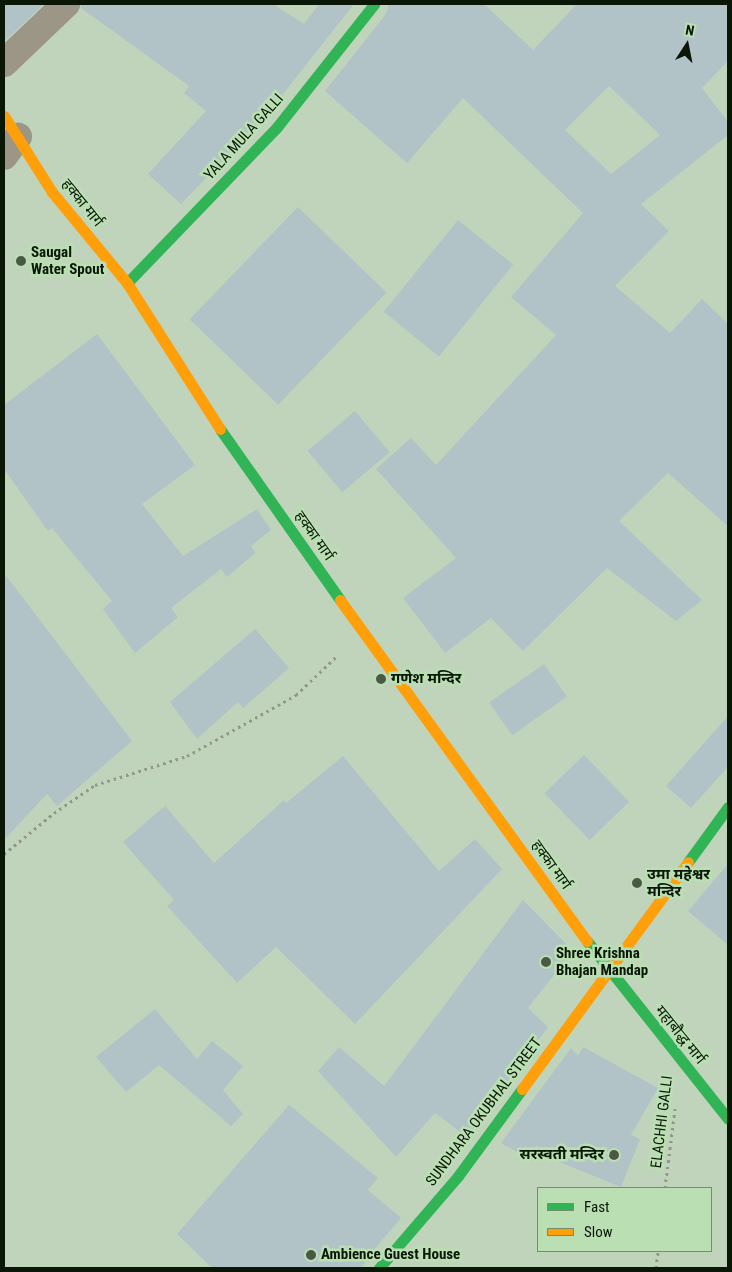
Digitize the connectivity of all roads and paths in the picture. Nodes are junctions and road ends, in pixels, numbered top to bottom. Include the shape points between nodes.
1 (66, 4) edge
2 (374, 4) edge
3 (4, 63) edge
4 (9, 136) edge
5 (126, 283) junction
6 (363, 632) junction
7 (728, 807) edge
8 (4, 854) edge
9 (607, 969) junction
10 (681, 1059) junction
11 (728, 1120) edge
12 (665, 1187) edge
13 (658, 1252) edge
14 (379, 1268) edge
15 (656, 1268) edge

1 - 3 street
2 - 5 main road, YALA MULA GALLI via 277,127
4 - 5 main road, हक्का मार्ग
5 - 6 main road, हक्का मार्ग via 225,437
6 - 8 path via 296,695 187,756 95,784
6 - 9 main road, हक्का मार्ग
7 - 9 main road, SUNDHARA OKUBHAL STREET
9 - 10 main road, महाबौद्ध मार्ग
9 - 14 main road, SUNDHARA OKUBHAL STREET via 458,1176
10 - 11 main road, महाबौद्ध मार्ग
10 - 12 path, ELACHHI GALLI
13 - 15 path

